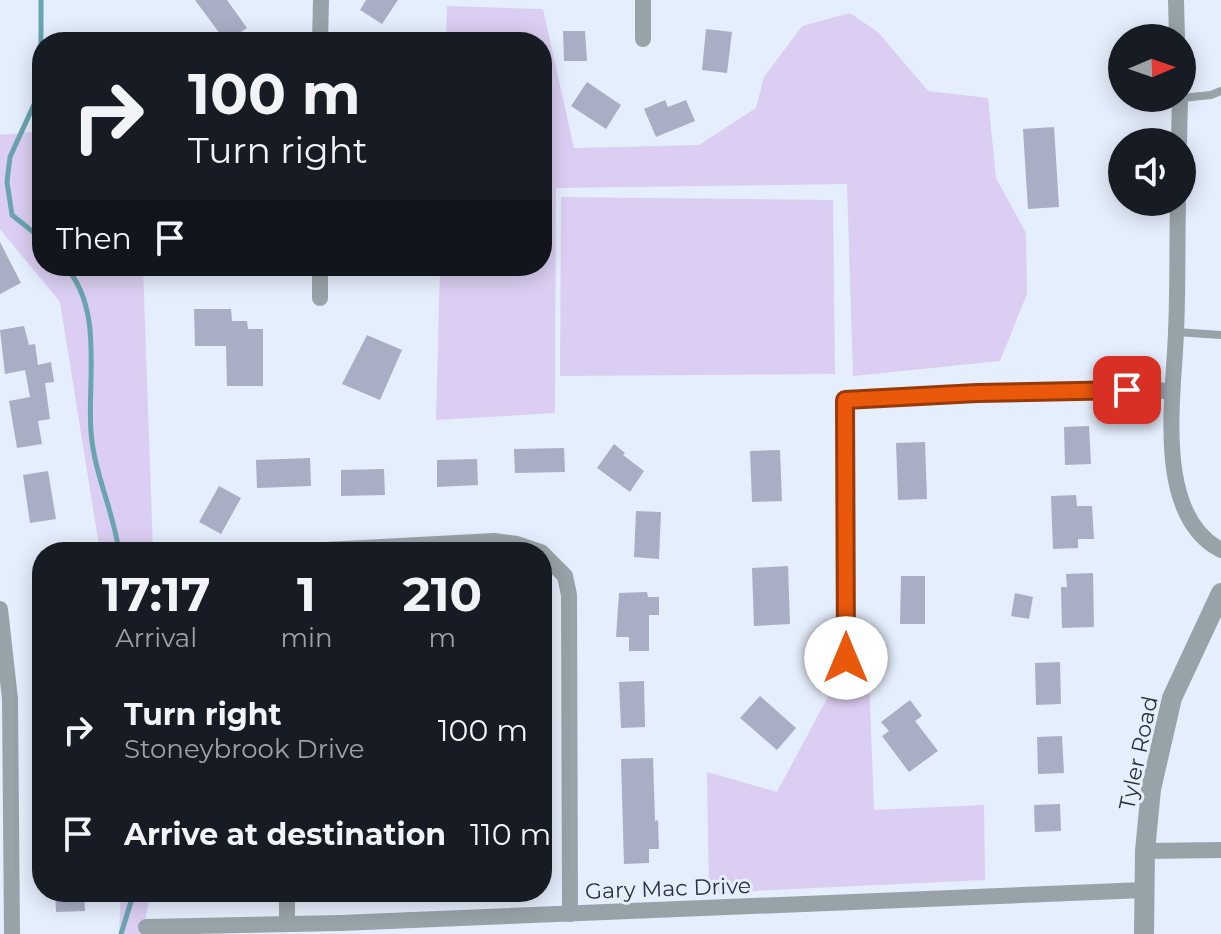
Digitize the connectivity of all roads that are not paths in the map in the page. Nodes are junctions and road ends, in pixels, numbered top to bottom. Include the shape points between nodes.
1 (321, 0) edge
2 (643, 0) edge
3 (1176, 0) edge
4 (1177, 24) edge
5 (320, 32) edge
6 (643, 39) dead end
7 (1221, 91) edge
8 (1196, 96) edge
9 (1178, 216) edge
10 (320, 276) edge
11 (320, 298) dead end
12 (1176, 332) junction
13 (1221, 335) edge
14 (1172, 392) junction
15 (475, 542) edge
16 (502, 542) edge
17 (1221, 550) edge
18 (552, 563) edge
19 (1221, 593) edge
20 (0, 609) edge
21 (846, 658) dead end
22 (6, 808) edge
23 (1221, 850) edge
24 (1145, 851) junction
25 (1144, 890) junction
26 (287, 902) edge
27 (570, 914) junction
28 (287, 923) junction
29 (146, 927) dead end
30 (340, 928) edge
31 (12, 934) edge
32 (1144, 934) edge

1 - 5 street
2 - 6 street
3 - 4 street
7 - 8 lane
9 - 12 street
10 - 11 street
12 - 13 lane
12 - 14 street
14 - 17 street via 1173,455 1183,507 1194,528
14 - 21 street via 845,400
15 - 16 street
18 - 27 street via 565,576 569,595
19 - 24 street, Tyler Road via 1172,698 1151,789
20 - 22 street via 10,699
22 - 31 street
23 - 24 street
24 - 25 street, Tyler Road
25 - 27 street, Gary Mac Drive
25 - 32 street, Tyler Road
26 - 28 street
27 - 30 street, Gary Mac Drive
28 - 29 street, Gary Mac Drive
28 - 30 street, Gary Mac Drive

